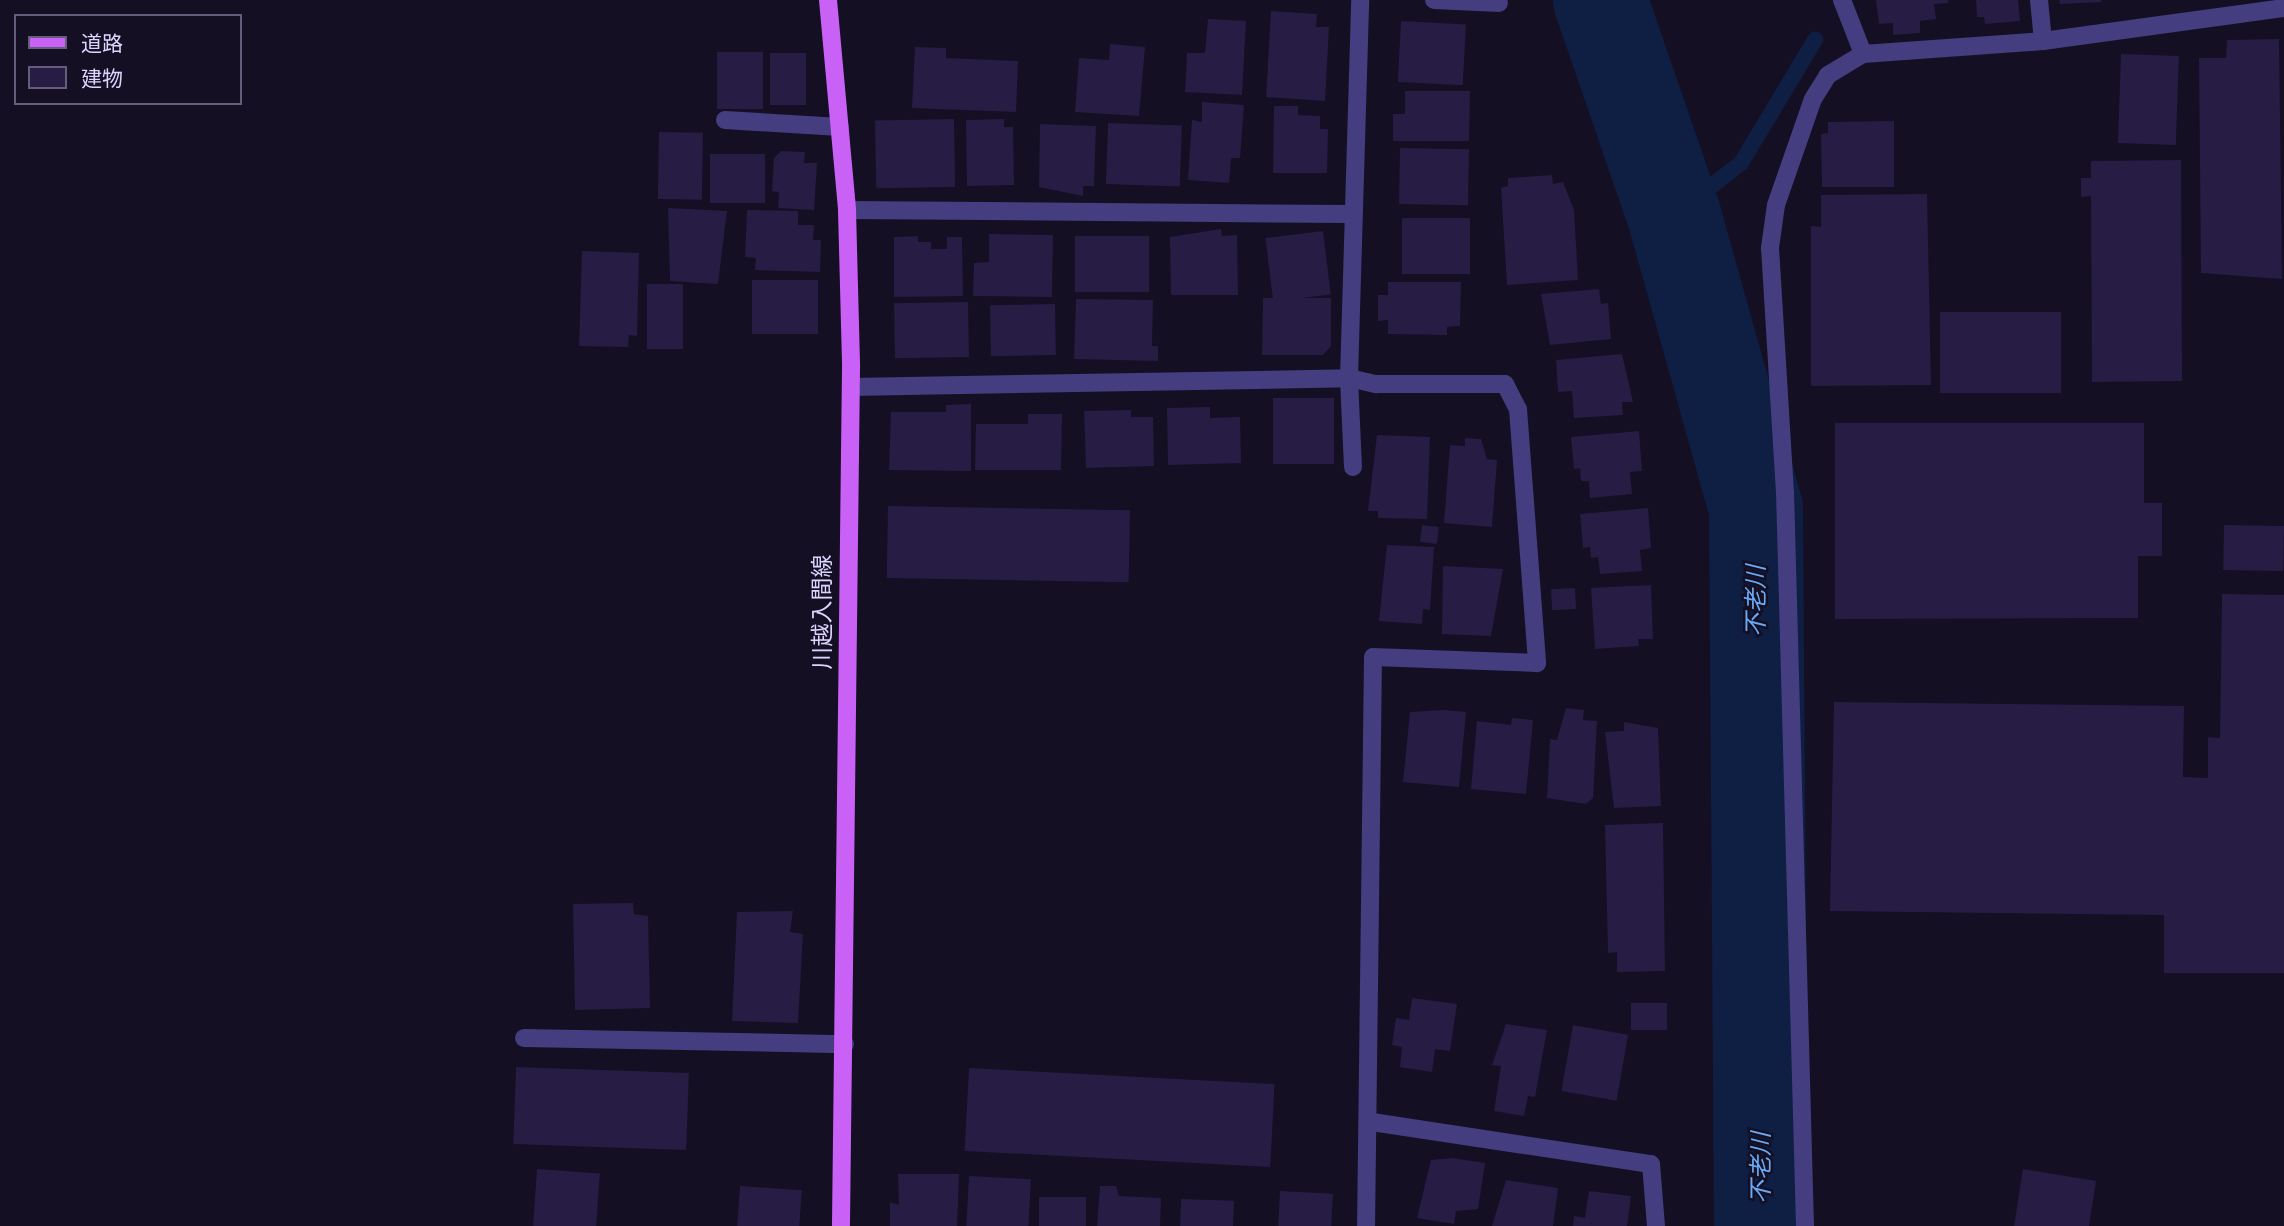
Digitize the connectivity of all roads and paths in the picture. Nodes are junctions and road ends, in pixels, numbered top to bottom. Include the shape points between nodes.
1 (828, 0) edge
2 (1360, 0) edge
3 (1434, 0) edge
4 (1842, 0) edge
5 (2039, 0) edge
6 (1499, 3) dead end
7 (2284, 8) edge
8 (2043, 41) junction
9 (1863, 54) junction
10 (724, 120) dead end
11 (840, 127) junction
12 (847, 210) junction
13 (1349, 214) junction
14 (1349, 378) junction
15 (851, 387) junction
16 (1353, 467) dead end
17 (524, 1038) dead end
18 (845, 1044) junction
19 (1372, 1122) junction
20 (841, 1226) edge
21 (1366, 1226) edge
22 (1656, 1226) edge
23 (1805, 1226) edge

1 - 11 main road, 川越入間線
2 - 13 street
3 - 6 street
4 - 9 street
5 - 8 street
7 - 8 street
8 - 9 street
9 - 23 street via 1828,75 1813,99 1776,205 1770,248 1785,493
10 - 11 street
11 - 12 main road, 川越入間線
12 - 13 street
12 - 15 main road, 川越入間線
13 - 14 street
14 - 15 street
14 - 16 street
14 - 19 street via 1376,384 1487,380 1505,384 1515,395 1537,663 1373,657 1367,805
15 - 18 main road, 川越入間線
17 - 18 street
18 - 20 main road, 川越入間線
19 - 21 street
19 - 22 street via 1651,1164

